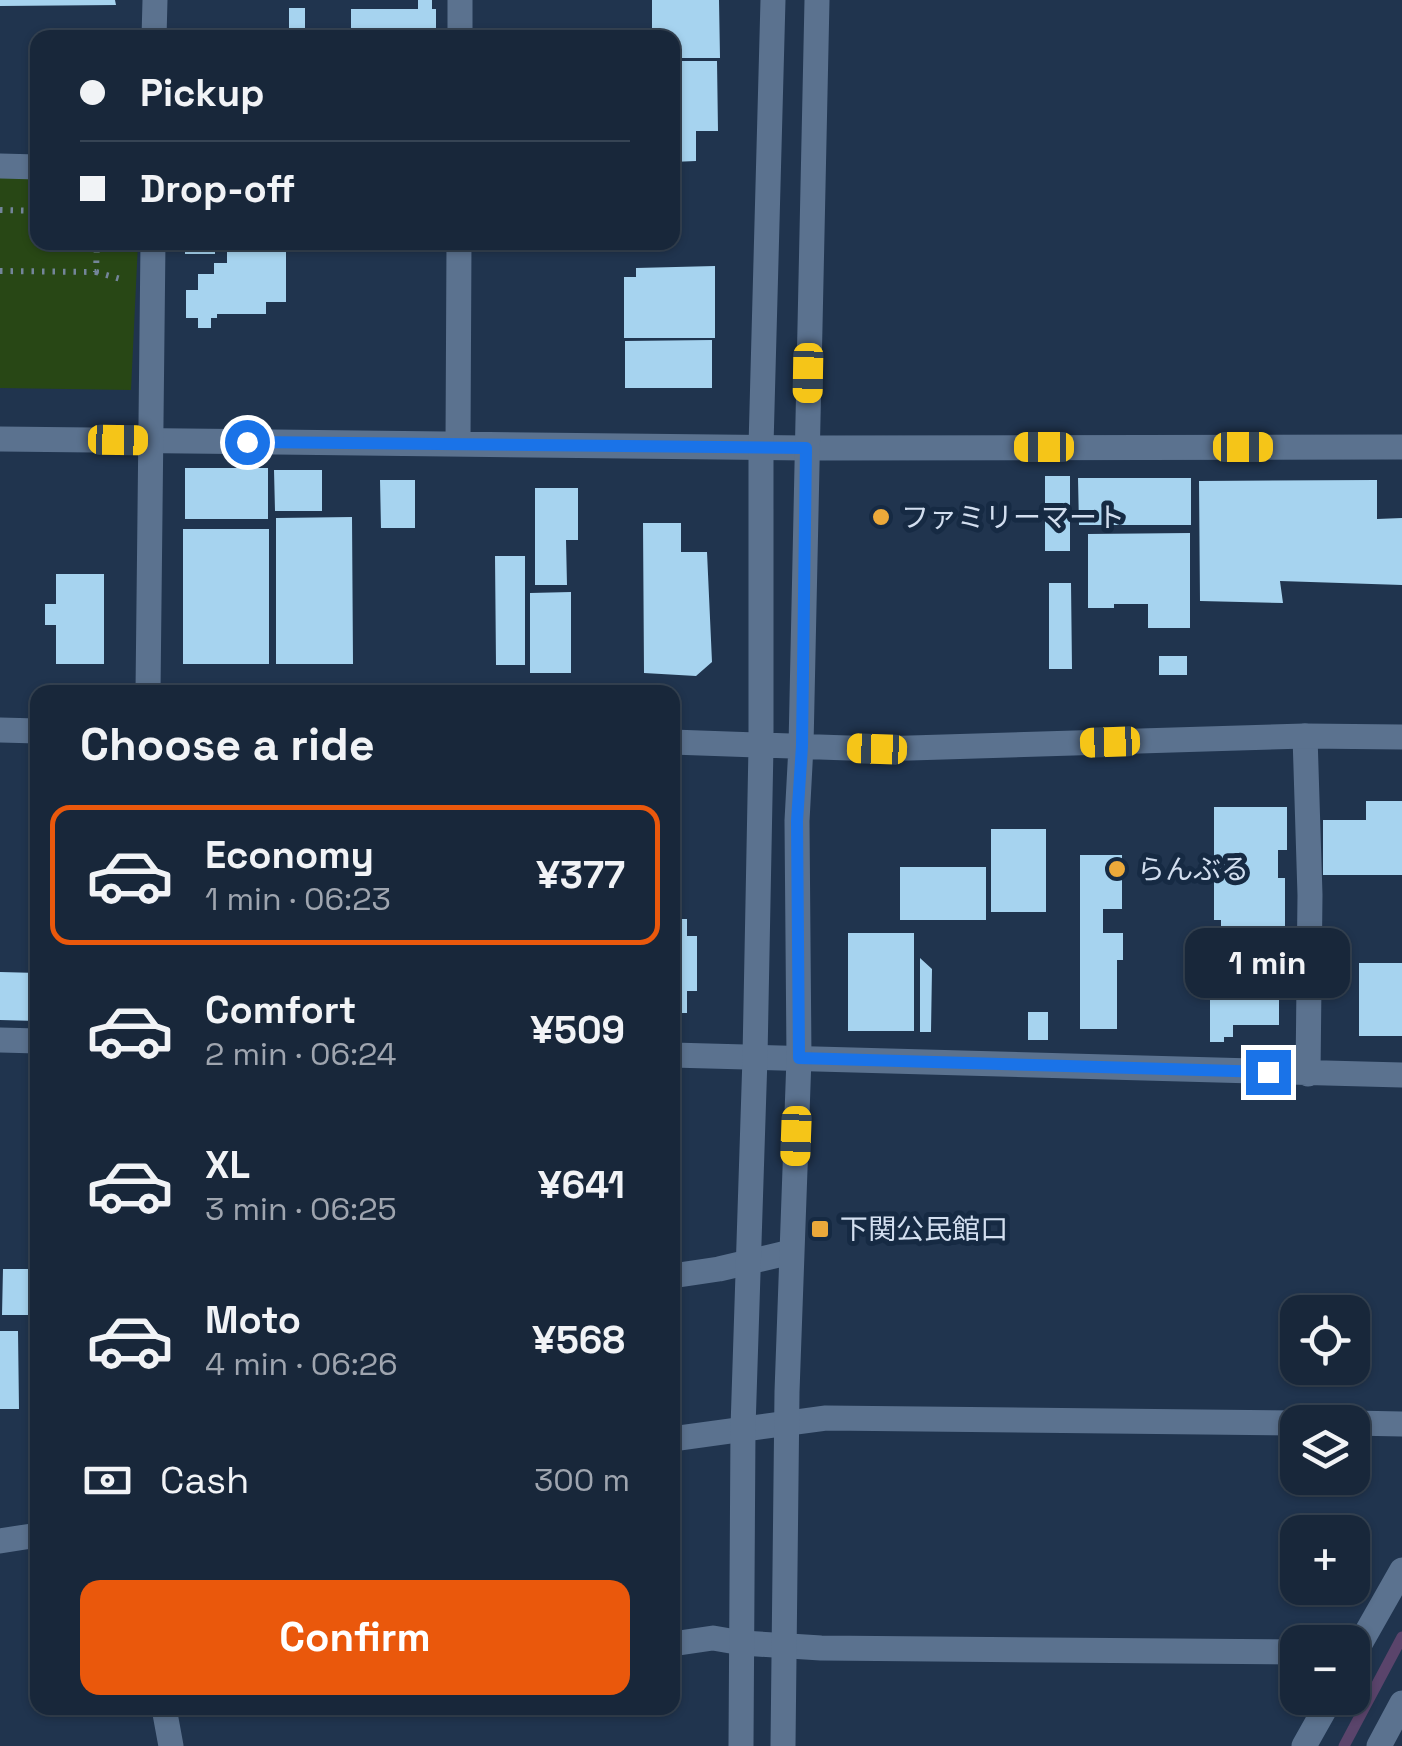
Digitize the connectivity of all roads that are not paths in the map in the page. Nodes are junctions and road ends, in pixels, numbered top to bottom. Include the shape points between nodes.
1 (155, 0) edge
2 (460, 0) edge
3 (773, 0) edge
4 (817, 0) edge
5 (154, 30) edge
6 (460, 30) edge
7 (0, 166) edge
8 (30, 167) edge
9 (152, 250) edge
10 (459, 250) edge
11 (0, 439) edge
12 (151, 440) junction
13 (458, 443) junction
14 (761, 446) junction
15 (1402, 447) edge
16 (806, 448) junction
17 (148, 685) edge
18 (0, 730) edge
19 (30, 731) edge
20 (1305, 736) junction
21 (1402, 737) edge
22 (680, 742) edge
23 (761, 746) junction
24 (802, 746) junction
25 (0, 1040) edge
26 (30, 1042) edge
27 (680, 1055) edge
28 (755, 1056) junction
29 (799, 1058) junction
30 (1308, 1074) junction
31 (1402, 1075) edge
32 (791, 1252) junction
33 (748, 1263) junction
34 (680, 1275) edge
35 (786, 1422) junction
36 (1280, 1423) edge
37 (1370, 1423) edge
38 (1402, 1424) edge
39 (743, 1428) junction
40 (680, 1438) edge
41 (30, 1535) edge
42 (0, 1541) edge
43 (1402, 1570) edge
44 (1370, 1626) edge
45 (680, 1643) edge
46 (742, 1643) junction
47 (784, 1646) junction
48 (1280, 1652) edge
49 (1402, 1703) edge
50 (165, 1715) edge
51 (1321, 1715) edge
52 (171, 1746) edge
53 (741, 1746) edge
54 (783, 1746) edge
55 (1304, 1746) edge
56 (1379, 1746) edge

1 - 5 street
2 - 6 street
3 - 14 street
4 - 16 street
7 - 8 street
9 - 12 street
10 - 13 street
11 - 12 street
12 - 13 street
12 - 17 street
13 - 14 street
14 - 16 street
14 - 23 street
15 - 16 street
16 - 24 street
18 - 19 street
20 - 21 street
20 - 24 street
20 - 30 street
22 - 23 street
23 - 24 street
23 - 28 street
24 - 29 street
25 - 26 street
27 - 28 street
28 - 29 street
28 - 33 street
29 - 30 street
29 - 32 street
30 - 31 street
32 - 33 street
32 - 35 street
33 - 34 street
33 - 39 street
35 - 36 street
35 - 39 street
35 - 47 street
37 - 38 street
39 - 40 street
39 - 46 street
41 - 42 street
43 - 44 street
45 - 46 street
46 - 47 street
46 - 53 street
47 - 48 street
47 - 54 street
49 - 56 street
50 - 52 street
51 - 55 street

